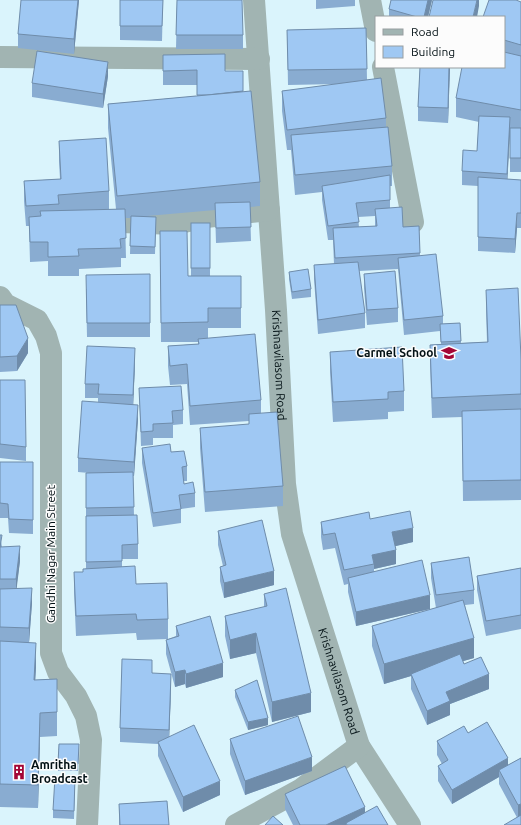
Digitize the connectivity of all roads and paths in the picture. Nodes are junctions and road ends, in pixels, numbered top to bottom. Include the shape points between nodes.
1 (254, 0) edge
2 (370, 0) edge
3 (375, 26) edge
4 (0, 57) edge
5 (259, 59) junction
6 (383, 68) edge
7 (269, 210) junction
8 (121, 222) edge
9 (413, 222) dead end
10 (0, 297) edge
11 (359, 746) junction
12 (87, 825) edge
13 (236, 825) edge
14 (410, 825) edge

1 - 5 street, Krishnavilasom Road
2 - 3 street
4 - 5 street
5 - 7 street, Krishnavilasom Road
6 - 9 street
7 - 8 street via 206,217 174,224
7 - 11 street, Krishnavilasom Road via 284,484 292,534
10 - 12 street, Gandhi Nagar Main Street via 5,304 37,320 46,336 51,353 51,654 58,672 76,696 86,716 91,740
11 - 13 street via 300,790
11 - 14 street, Krishnavilasom Road

